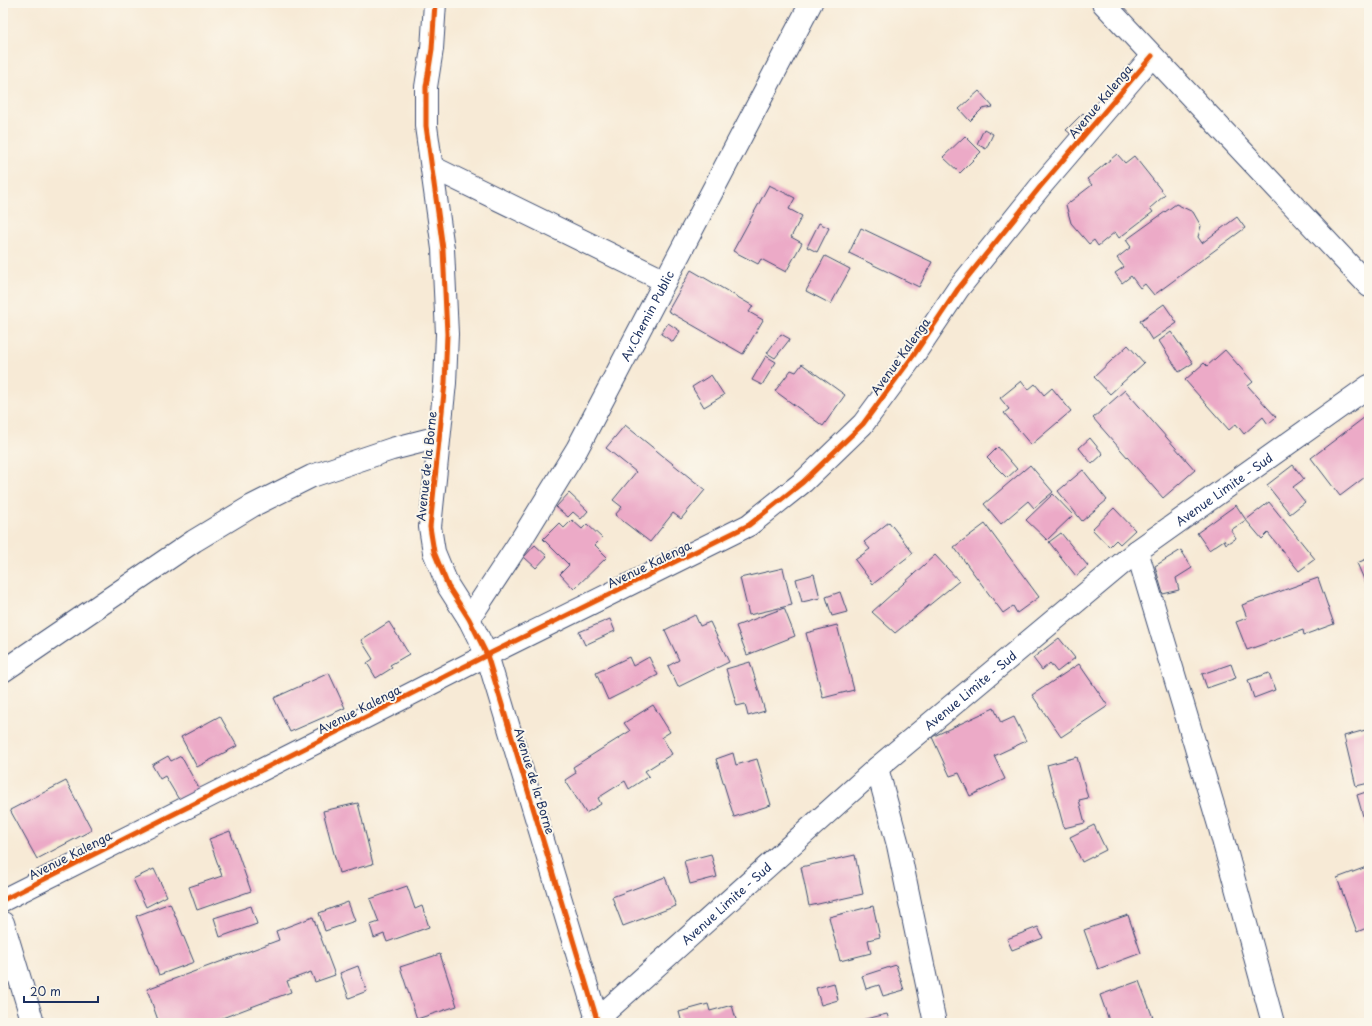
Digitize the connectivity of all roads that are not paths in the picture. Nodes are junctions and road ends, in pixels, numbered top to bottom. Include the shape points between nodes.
1 (435, 3) edge
2 (811, 3) edge
3 (1103, 3) edge
4 (1152, 56) junction
5 (432, 167) junction
6 (665, 281) junction
7 (1369, 286) edge
8 (1369, 386) edge
9 (439, 437) junction
10 (1137, 551) junction
11 (469, 620) junction
12 (487, 654) junction
13 (3, 671) edge
14 (877, 768) junction
15 (3, 900) edge
16 (3, 923) edge
17 (596, 1022) edge
18 (33, 1023) edge
19 (935, 1023) edge
20 (1273, 1023) edge

1 - 5 street, Avenue de la Borne via 426,87 426,126
2 - 6 street, Av.Chemin Public
3 - 4 street
4 - 7 street
4 - 12 street, Avenue Kalenga via 1040,187 958,289 913,356 862,424 803,482 749,525
5 - 6 street
5 - 9 street, Avenue de la Borne via 443,249 447,334
6 - 11 street, Av.Chemin Public via 577,449
8 - 10 street, Avenue Limite - Sud
9 - 11 street, Avenue de la Borne via 430,527 434,552 448,586
9 - 13 street via 392,449 312,476 252,506 194,541
10 - 14 street, Avenue Limite - Sud
10 - 20 street via 1219,825
11 - 12 street, Avenue de la Borne
12 - 15 street, Avenue Kalenga
12 - 17 street, Avenue de la Borne
14 - 17 street, Avenue Limite - Sud
14 - 19 street via 898,845
16 - 18 street

